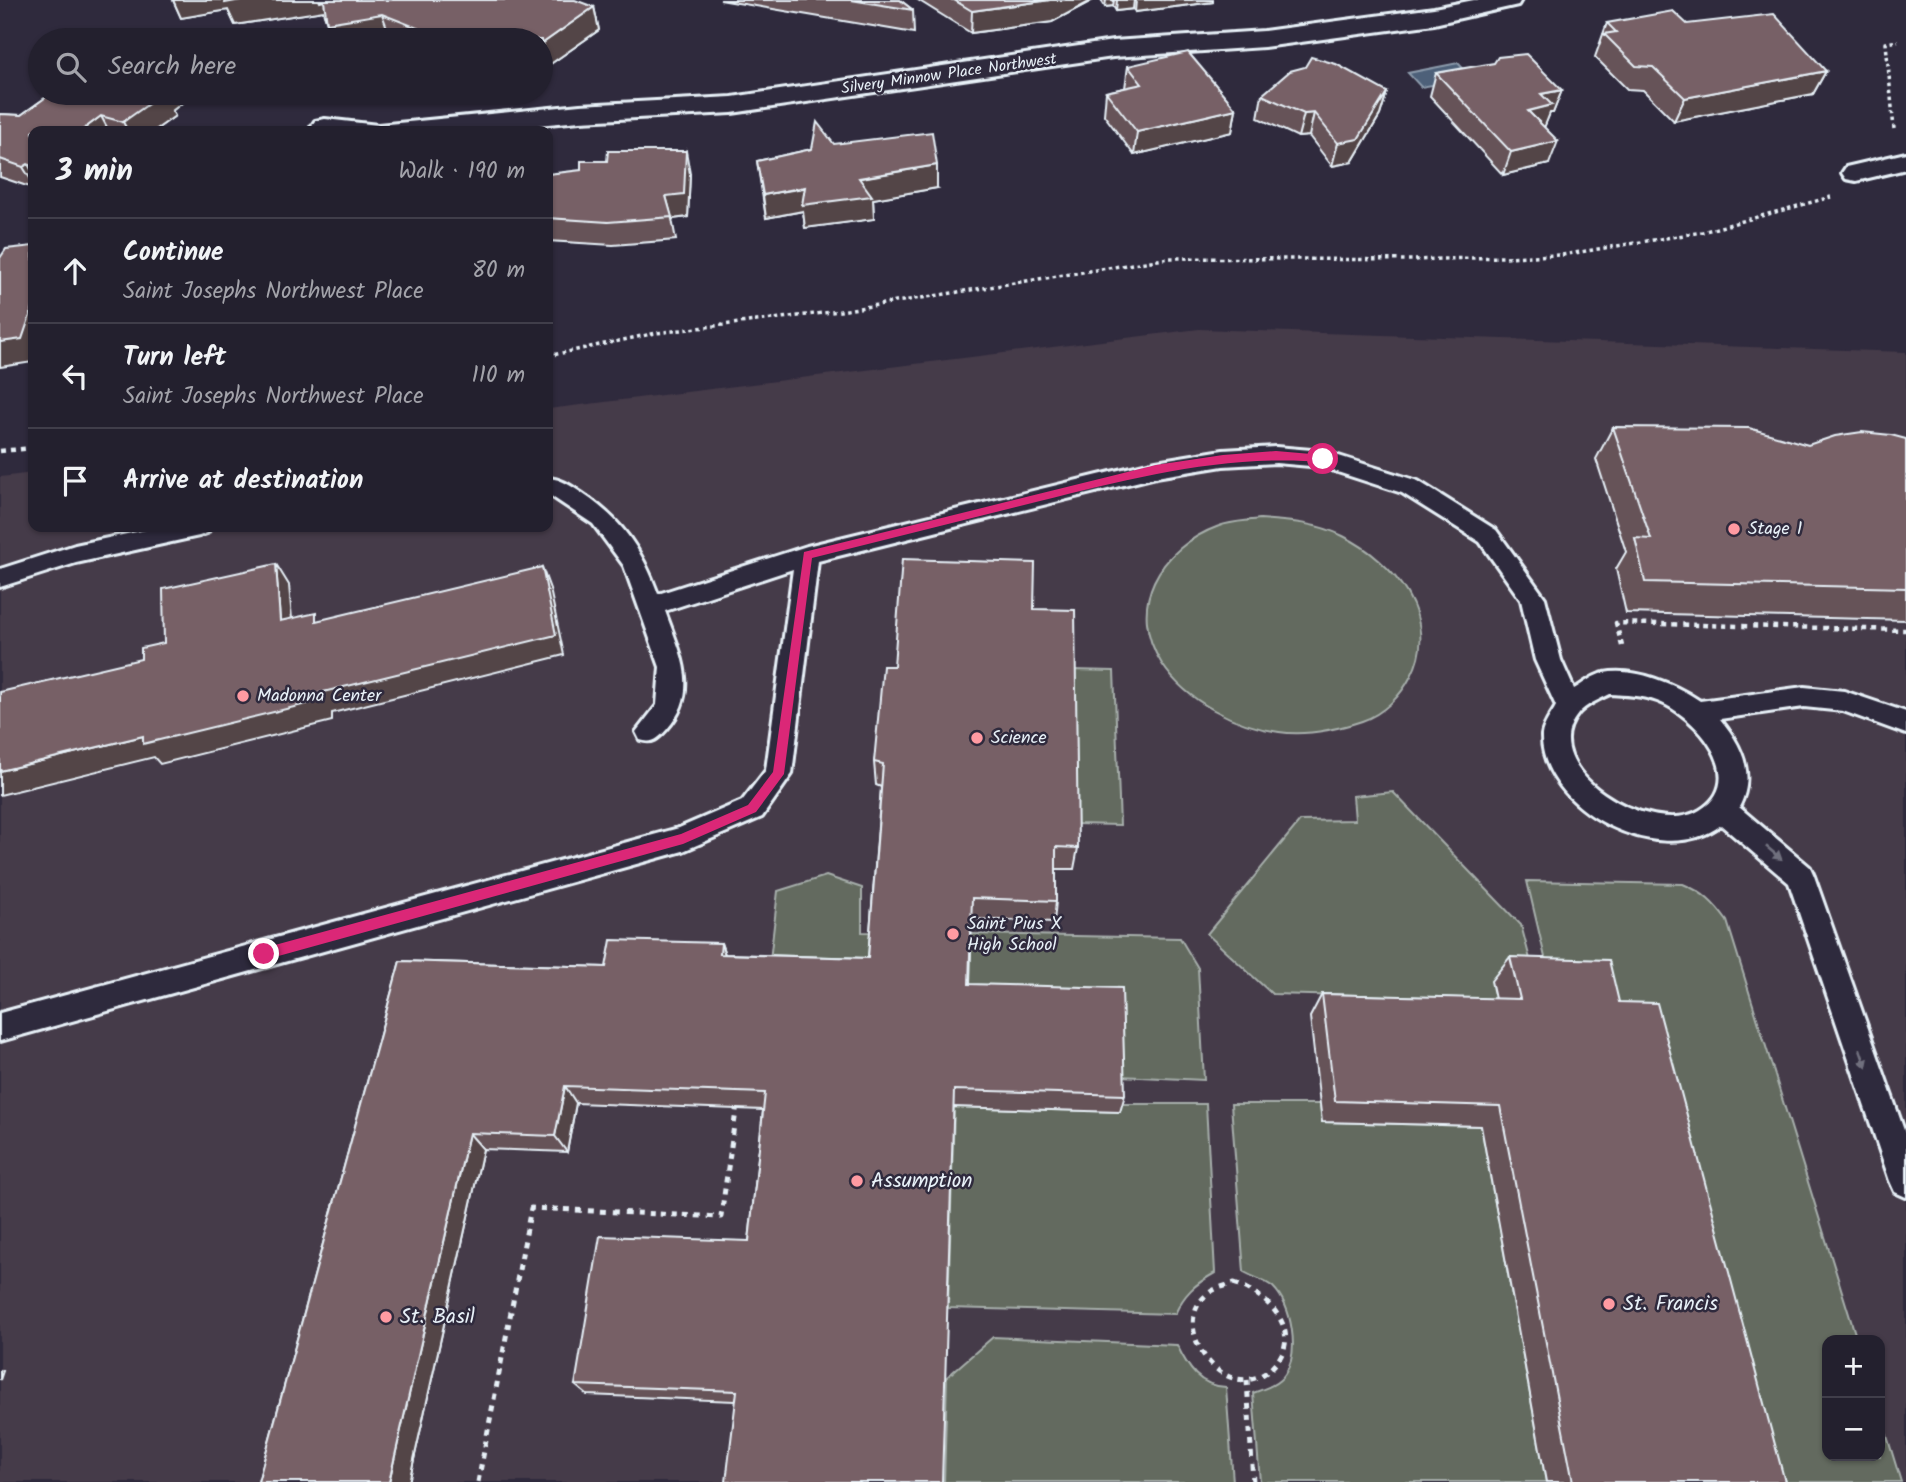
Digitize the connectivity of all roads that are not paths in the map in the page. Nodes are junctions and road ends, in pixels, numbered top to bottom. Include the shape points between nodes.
1 (1508, 0) edge
2 (441, 126) edge
3 (1906, 161) edge
4 (1849, 183) road end
5 (553, 487) edge
6 (177, 532) edge
7 (807, 555) junction
8 (0, 579) edge
9 (650, 606) junction
10 (1568, 704) junction
11 (1698, 712) junction
12 (1906, 723) edge
13 (649, 732) dead end
14 (1722, 809) junction
15 (0, 1027) edge
16 (1906, 1181) edge

1 - 2 street, Silvery Minnow Place Northwest via 1434,16 1290,36 1113,49 732,105
3 - 4 street
5 - 9 lane via 601,518 635,563
6 - 8 lane via 75,554
7 - 9 lane
7 - 10 lane via 1156,469 1223,458 1276,455 1323,459 1410,487 1488,536 1534,598 1548,660
7 - 15 lane via 779,774 752,809 683,839
9 - 13 lane via 673,667 670,708
10 - 11 lane via 1606,683 1625,684 1671,695
10 - 14 lane via 1557,721 1555,743 1561,765 1597,806 1624,820 1680,829 1704,822
11 - 12 lane via 1804,697 1844,701
11 - 14 lane via 1729,750 1732,792
14 -> 16 lane via 1800,876

